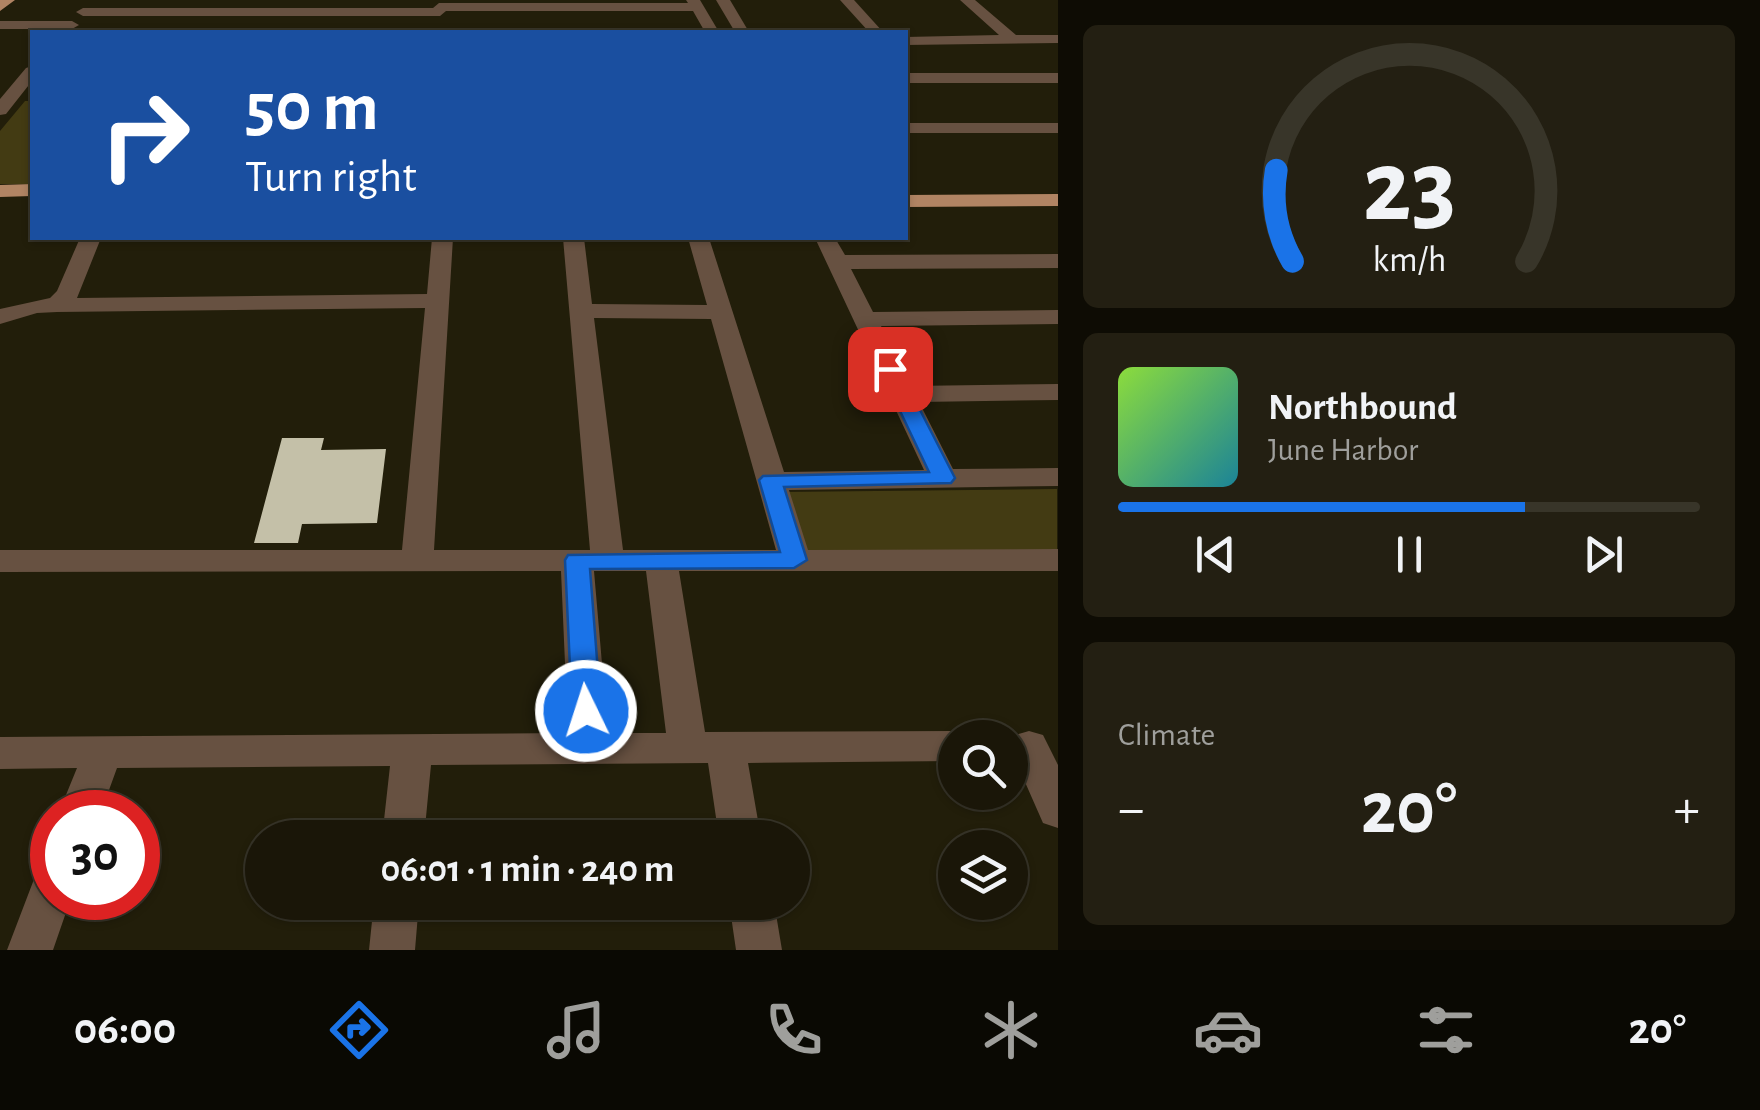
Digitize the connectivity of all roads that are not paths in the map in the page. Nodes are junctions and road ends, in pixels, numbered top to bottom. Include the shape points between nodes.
1 (8, 0) edge
2 (724, 0) edge
3 (847, 0) edge
4 (967, 0) edge
5 (88, 6) edge
6 (172, 6) edge
7 (439, 6) edge
8 (0, 7) edge
9 (134, 12) junction
10 (702, 15) edge
11 (0, 25) edge
12 (739, 26) edge
13 (69, 29) edge
14 (120, 30) edge
15 (874, 30) edge
16 (1058, 39) edge
17 (1014, 40) junction
18 (908, 41) edge
19 (30, 74) edge
20 (908, 78) edge
21 (1058, 78) edge
22 (13, 94) junction
23 (30, 94) edge
24 (0, 110) edge
25 (908, 128) edge
26 (1058, 128) edge
27 (1058, 186) edge
28 (908, 187) edge
29 (0, 190) edge
30 (30, 198) edge
31 (30, 198) edge
32 (1058, 200) edge
33 (908, 201) edge
34 (0, 202) edge
35 (89, 240) edge
36 (443, 240) edge
37 (573, 240) edge
38 (700, 240) edge
39 (826, 240) edge
40 (1058, 261) edge
41 (837, 262) junction
42 (438, 300) junction
43 (57, 305) junction
44 (581, 312) junction
45 (721, 312) junction
46 (0, 317) edge
47 (1058, 317) edge
48 (865, 318) junction
49 (1058, 392) edge
50 (902, 394) junction
51 (1058, 477) edge
52 (943, 478) junction
53 (771, 480) junction
54 (593, 560) junction
55 (661, 560) junction
56 (794, 560) junction
57 (1058, 560) edge
58 (0, 561) edge
59 (417, 561) junction
60 (938, 746) edge
61 (1032, 746) edge
62 (589, 748) junction
63 (706, 748) junction
64 (412, 750) junction
65 (0, 752) edge
66 (103, 752) junction
67 (88, 790) edge
68 (1058, 811) edge
69 (405, 820) edge
70 (733, 820) edge
71 (41, 920) edge
72 (395, 920) edge
73 (754, 920) edge
74 (30, 950) edge
75 (392, 950) edge
76 (759, 950) edge

1 - 8 main road
2 - 12 street
3 - 15 street
4 - 17 street
5 - 9 street
5 - 13 street
6 - 7 street
6 - 9 street
7 - 10 street
9 - 14 street
10 - 12 street
11 - 13 street
16 - 17 street
17 - 18 street
19 - 22 street
20 - 21 street
22 - 23 street
22 - 24 street
25 - 26 street
27 - 28 main road
29 - 30 main road
29 - 34 main road
31 - 34 main road
32 - 33 main road
35 - 43 street
36 - 42 street
37 - 44 street
38 - 45 street
39 - 41 street
40 - 41 street
41 - 48 street
42 - 43 street
42 - 59 street
43 - 46 street
44 - 45 street
44 - 54 street
45 - 53 street
47 - 48 street
48 - 50 street
49 - 50 street
50 - 52 street
51 - 52 street
52 - 53 street
53 - 56 street
54 - 55 street
54 - 59 street
54 - 62 street
55 - 56 street
55 - 63 street
56 - 57 street
58 - 59 street
60 - 63 street
61 - 68 street
62 - 63 street
62 - 64 street
63 - 70 street
64 - 66 street
64 - 69 street
65 - 66 street
66 - 67 street
71 - 74 street
72 - 75 street
73 - 76 street

